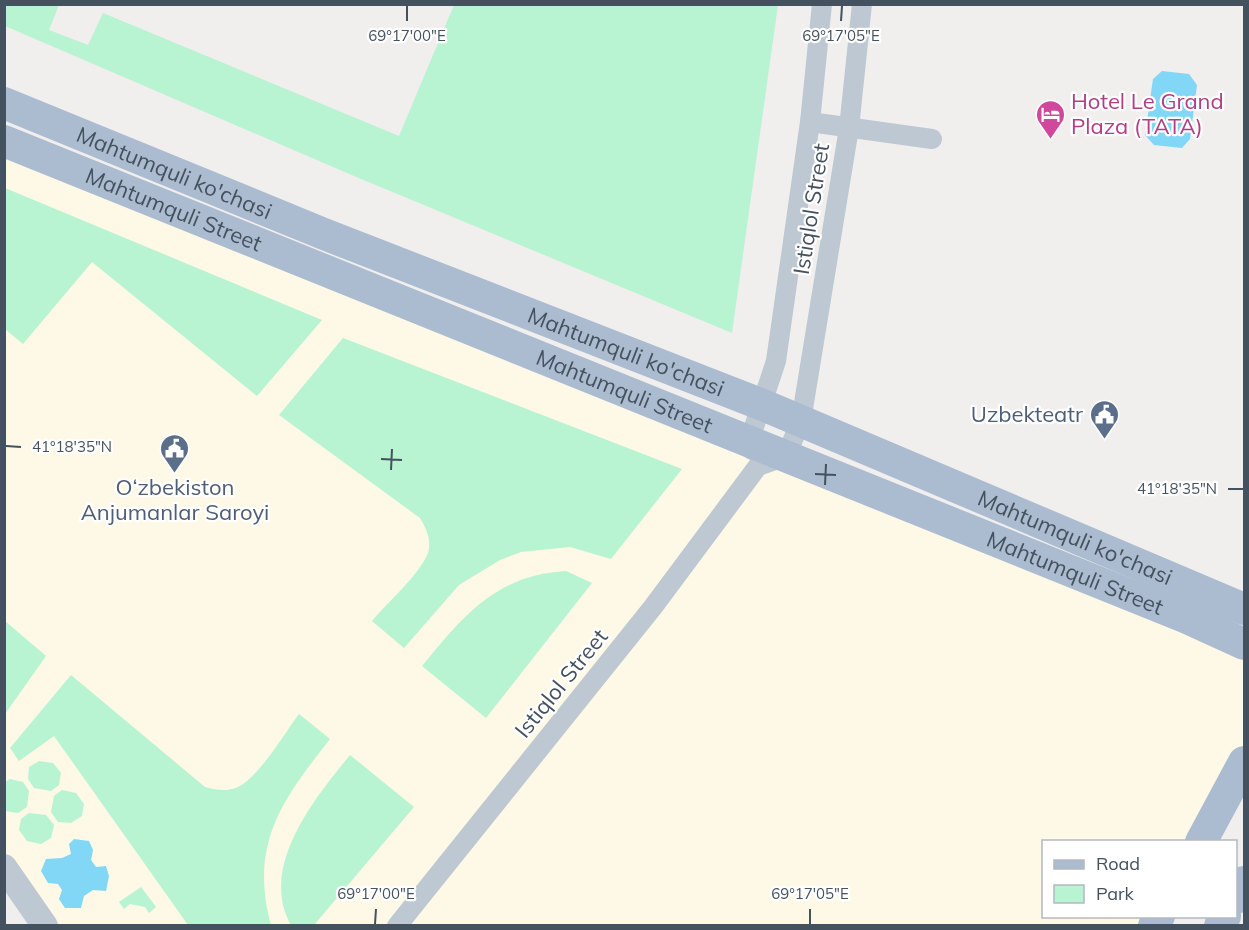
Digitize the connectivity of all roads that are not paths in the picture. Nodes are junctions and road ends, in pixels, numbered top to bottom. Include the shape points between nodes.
1 (822, 4) edge
2 (862, 4) edge
3 (4, 103) edge
4 (810, 122) junction
5 (849, 128) junction
6 (932, 139) dead end
7 (4, 141) edge
8 (763, 405) junction
9 (801, 421) junction
10 (764, 455) junction
11 (1245, 609) edge
12 (1245, 644) edge
13 (1245, 762) edge
14 (1202, 840) edge
15 (4, 867) edge
16 (1245, 882) edge
17 (1237, 896) edge
18 (45, 926) edge
19 (397, 926) edge

1 - 4 street, Istiqlol Street
2 - 5 street, Istiqlol Street
3 - 8 main road, Mahtumquli ko'chasi via 324,234
4 - 5 street
4 - 8 street, Istiqlol Street via 776,361
5 - 6 street
5 - 9 street, Istiqlol Street
7 - 10 main road, Mahtumquli Street
8 - 9 main road, Mahtumquli ko'chasi
8 - 10 street, Istiqlol Street
9 - 10 street, Istiqlol Street
9 - 11 main road, Mahtumquli ko'chasi
10 - 12 main road, Mahtumquli Street
10 - 19 street, Istiqlol Street via 653,607
13 - 14 main road
15 - 18 street
16 - 17 main road

